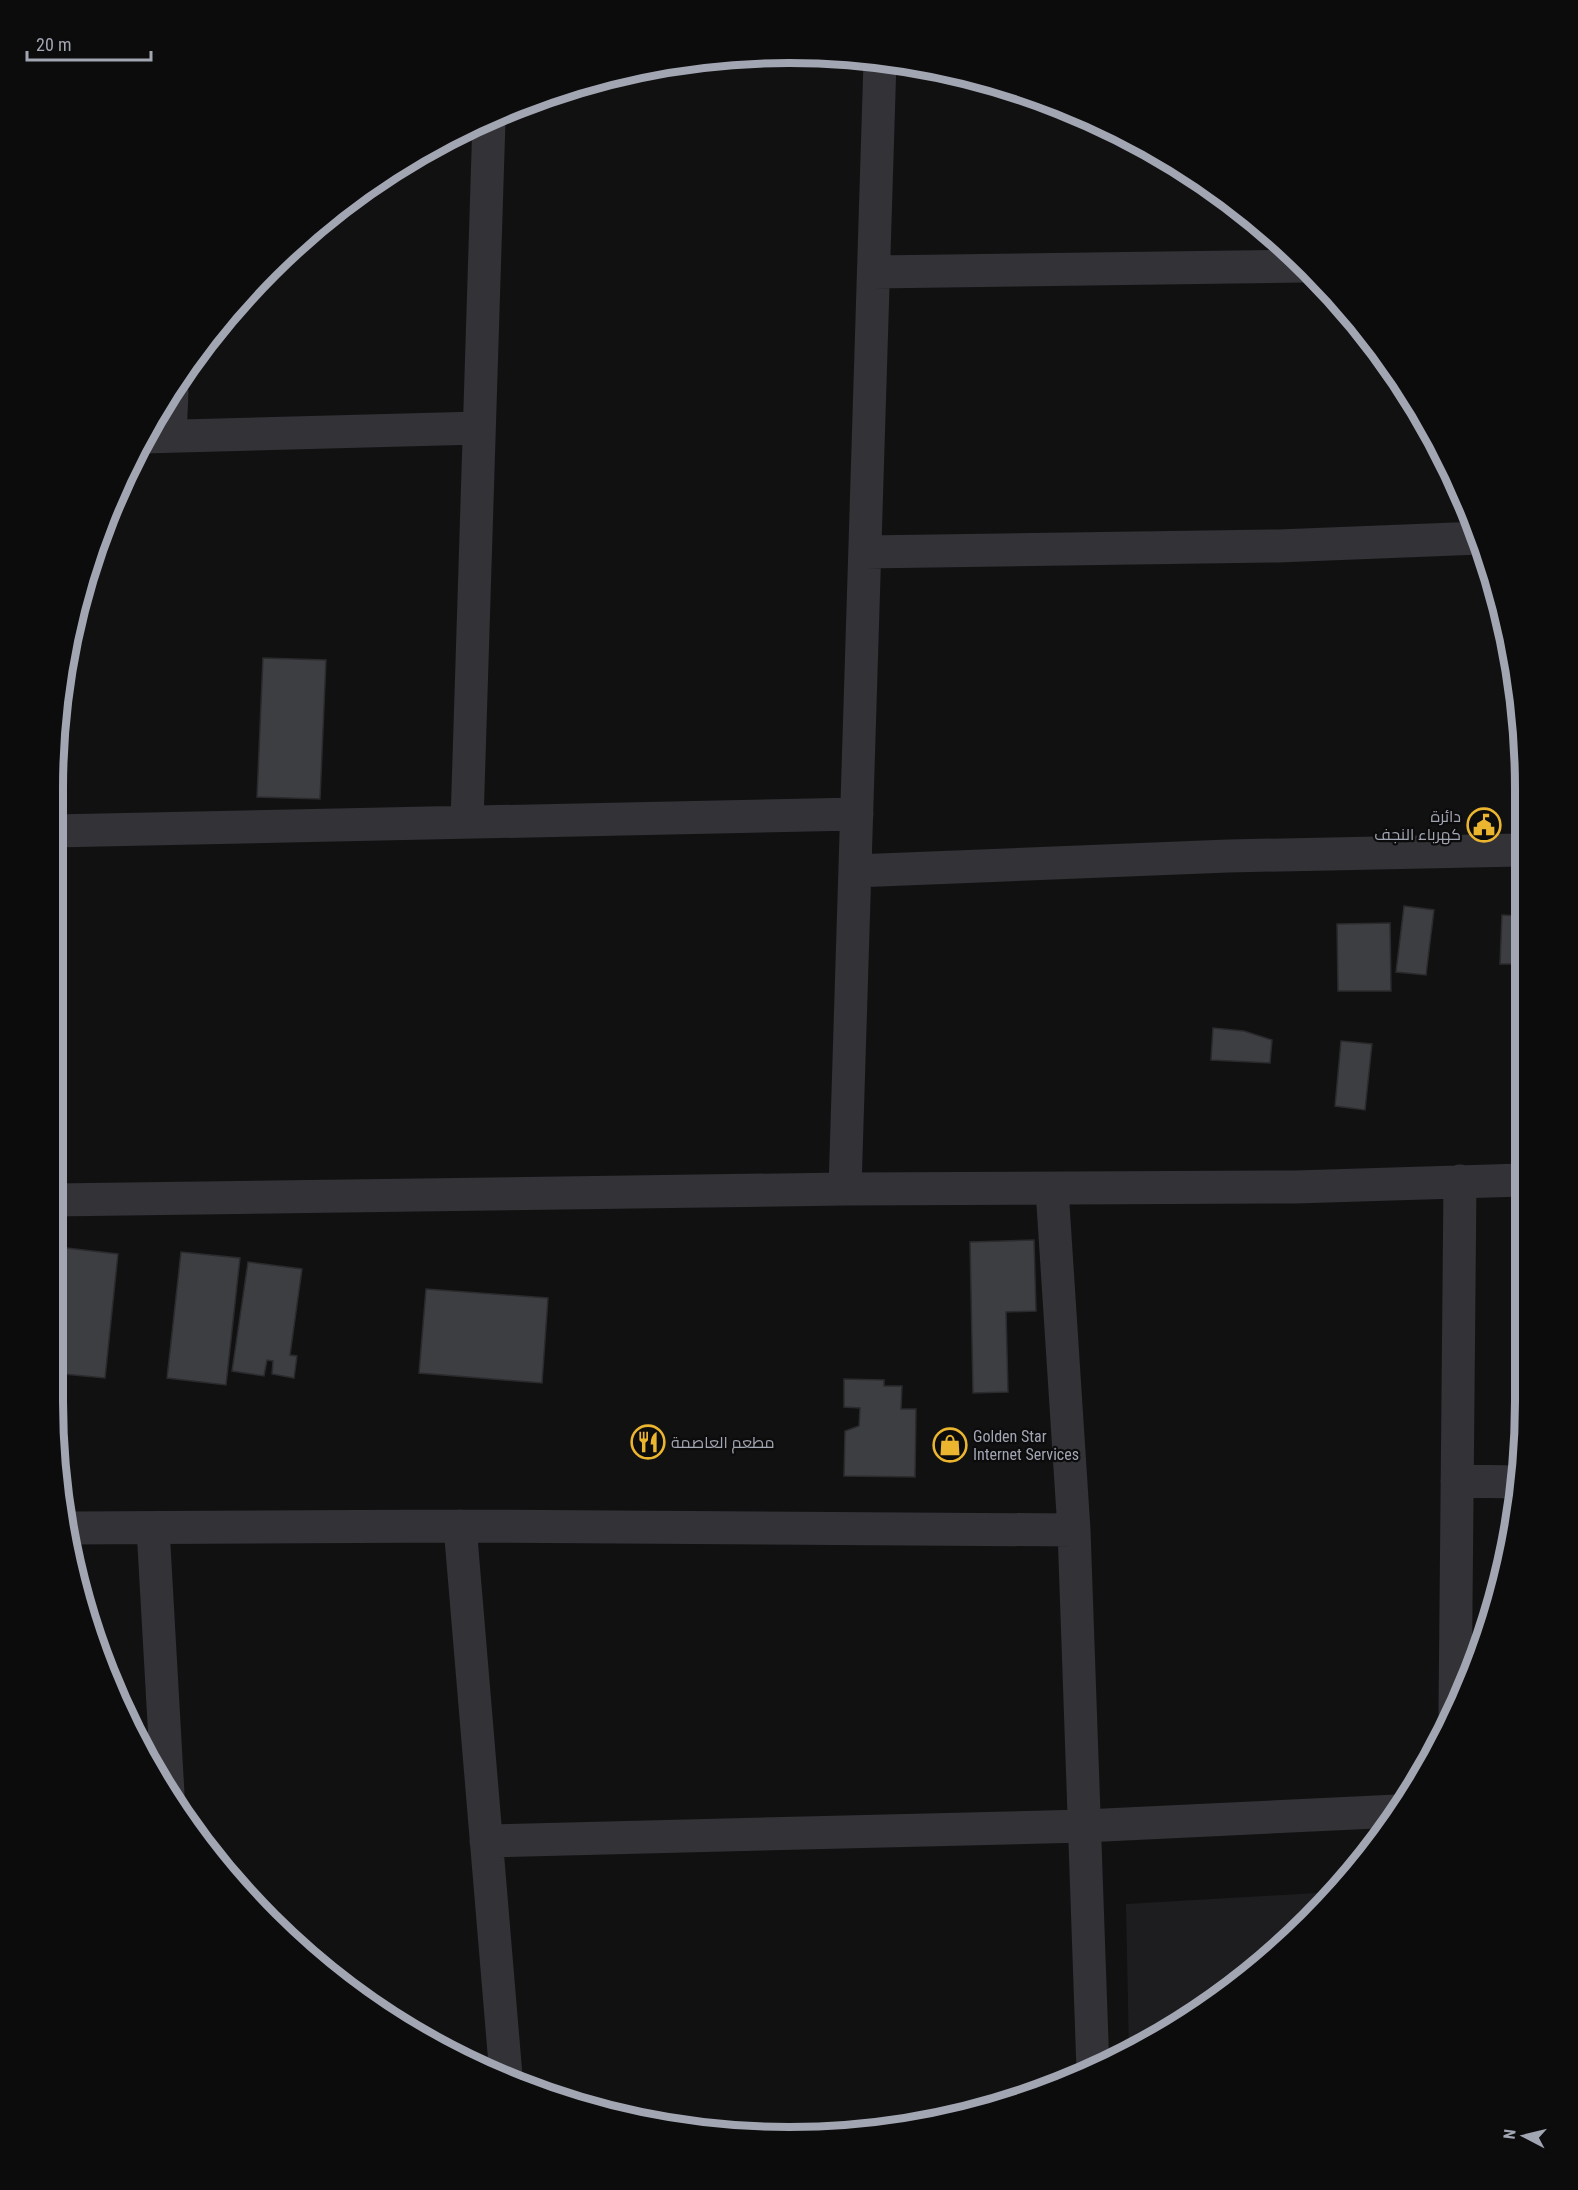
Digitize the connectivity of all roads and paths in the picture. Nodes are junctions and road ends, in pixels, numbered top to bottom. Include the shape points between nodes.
1 (880, 69) edge
2 (489, 128) edge
3 (1292, 266) edge
4 (874, 272) junction
5 (479, 428) junction
6 (157, 437) edge
7 (1470, 538) edge
8 (865, 552) junction
9 (857, 814) junction
10 (467, 822) junction
11 (63, 831) edge
12 (1515, 850) edge
13 (855, 871) junction
14 (1515, 1180) edge
15 (1460, 1181) junction
16 (845, 1189) junction
17 (1052, 1189) junction
18 (63, 1200) edge
19 (1457, 1481) junction
20 (1510, 1482) edge
21 (460, 1526) junction
22 (74, 1528) edge
23 (153, 1528) junction
24 (1074, 1530) junction
25 (1455, 1689) edge
26 (167, 1775) edge
27 (1388, 1811) edge
28 (1084, 1826) junction
29 (486, 1841) junction
30 (1094, 2060) edge
31 (505, 2069) edge

1 - 4 street
2 - 5 street
3 - 4 street
4 - 8 street
5 - 6 street
5 - 10 street
7 - 8 street via 1278,546
8 - 9 street
9 - 10 street
9 - 13 street
10 - 11 street
12 - 13 street via 1228,856
13 - 16 street
14 - 15 street
15 - 17 street
15 - 19 street
16 - 17 street
16 - 18 street
17 - 24 street
19 - 20 street
19 - 25 street
21 - 23 street
21 - 24 street
21 - 29 street
22 - 23 street
23 - 26 street
24 - 28 street
27 - 28 street
28 - 29 street
28 - 30 street
29 - 31 street

